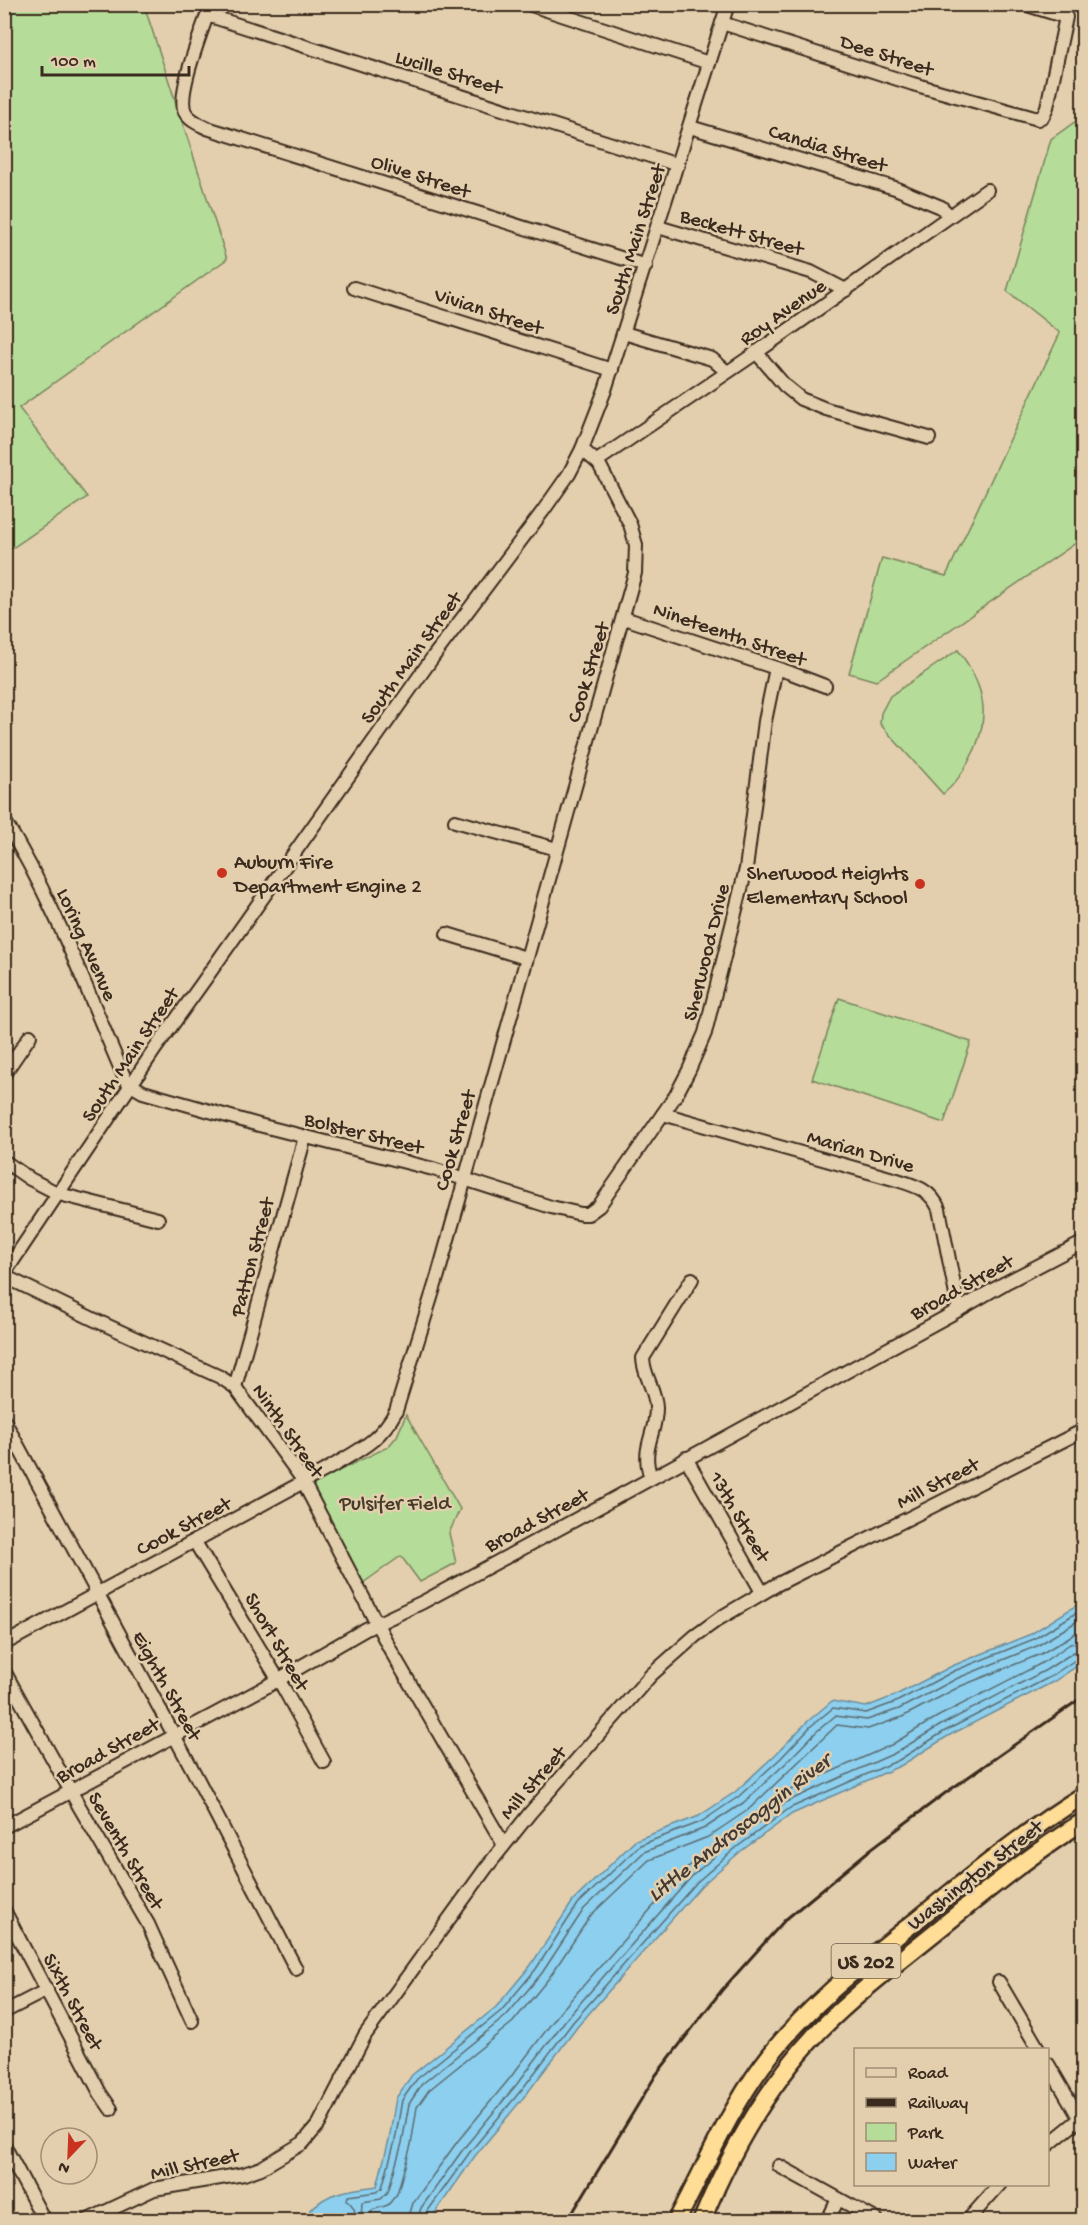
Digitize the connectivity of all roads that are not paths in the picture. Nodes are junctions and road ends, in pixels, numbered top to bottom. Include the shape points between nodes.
1 (528, 4) edge
2 (728, 4) edge
3 (1024, 4) edge
4 (209, 10) edge
5 (722, 23) junction
6 (709, 63) junction
7 (690, 127) junction
8 (678, 165) junction
9 (987, 190) dead end
10 (950, 216) junction
11 (658, 227) junction
12 (646, 266) junction
13 (354, 288) dead end
14 (846, 290) junction
15 (624, 333) junction
16 (756, 352) junction
17 (612, 370) junction
18 (726, 371) junction
19 (929, 438) dead end
20 (582, 449) junction
21 (597, 461) junction
22 (624, 618) junction
23 (776, 668) junction
24 (825, 686) dead end
25 (4, 820) edge
26 (455, 820) dead end
27 (557, 849) junction
28 (447, 934) dead end
29 (526, 958) junction
30 (30, 1036) dead end
31 (4, 1074) edge
32 (131, 1085) junction
33 (663, 1114) junction
34 (305, 1137) junction
35 (4, 1161) edge
36 (464, 1179) junction
37 (58, 1194) junction
38 (588, 1214) joint
39 (158, 1219) dead end
40 (1083, 1242) edge
41 (4, 1275) edge
42 (692, 1279) dead end
43 (959, 1310) junction
44 (235, 1387) junction
45 (4, 1420) edge
46 (1083, 1430) edge
47 (686, 1458) junction
48 (651, 1478) junction
49 (304, 1482) junction
50 (195, 1542) junction
51 (762, 1592) junction
52 (97, 1594) junction
53 (376, 1624) junction
54 (4, 1644) edge
55 (4, 1671) edge
56 (277, 1680) junction
57 (173, 1735) junction
58 (324, 1762) dead end
59 (71, 1791) junction
60 (1083, 1795) edge
61 (1083, 1821) edge
62 (4, 1827) edge
63 (504, 1845) junction
64 (4, 1910) edge
65 (296, 1969) dead end
66 (999, 1982) dead end
67 (47, 1990) junction
68 (4, 2012) edge
69 (192, 2021) dead end
70 (1038, 2048) edge
71 (1049, 2067) edge
72 (111, 2109) dead end
73 (1049, 2143) edge
74 (4, 2145) edge
75 (779, 2166) dead end
76 (998, 2186) edge
77 (838, 2199) junction
78 (45, 2220) edge
79 (88, 2220) edge
80 (677, 2220) edge
81 (702, 2220) edge
82 (828, 2220) edge
83 (877, 2220) edge
84 (968, 2220) edge

1 - 6 street
2 - 5 street, South Main Street
3 - 5 street, Dee Street via 1066,17 1047,107 1038,119
4 - 8 street, Lucille Street
4 - 12 street, Olive Street via 183,93 182,101 193,121
5 - 6 street, South Main Street
6 - 7 street, South Main Street
7 - 8 street, South Main Street
7 - 10 street, Candia Street via 887,186 941,207
8 - 11 street, South Main Street
9 - 10 street, Roy Avenue
10 - 14 street, Roy Avenue
11 - 12 street, South Main Street
11 - 14 street, Beckett Street via 811,272
12 - 15 street, South Main Street
13 - 17 street, Vivian Street
14 - 16 street, Roy Avenue
15 - 17 street, South Main Street
15 - 18 street via 712,359
16 - 18 street, Roy Avenue
16 - 19 street via 801,399
17 - 20 street, South Main Street
18 - 21 street, Roy Avenue
20 - 21 street, Cook Street
20 - 32 street, South Main Street via 543,512 433,657
21 - 22 street, Cook Street via 626,513 636,545 635,573
22 - 23 street, Nineteenth Street
22 - 27 street, Cook Street
23 - 24 street, Nineteenth Street
23 - 33 street, Sherwood Drive via 765,721 746,869 714,996 697,1052
25 - 32 street, Loring Avenue via 55,914
26 - 27 street
27 - 29 street, Cook Street
28 - 29 street
29 - 36 street, Cook Street
30 - 31 street
32 - 34 street, Bolster Street via 143,1092
32 - 37 street, South Main Street
33 - 38 street, Sherwood Drive via 599,1206
33 - 43 street, Marian Drive via 927,1191 939,1209
34 - 36 street, Bolster Street
34 - 44 street, Patton Street
35 - 37 street
36 - 38 street, Bolster Street via 559,1209
36 - 49 street, Cook Street via 404,1390 390,1423 370,1444
37 - 39 street
37 - 41 street, South Main Street
40 - 43 street, Broad Street
41 - 44 street, Ninth Street
42 - 48 street via 643,1358 656,1399 646,1454
43 - 47 street, Broad Street
44 - 49 street, Ninth Street
45 - 52 street, Eighth Street
46 - 51 street, Mill Street
47 - 48 street, Broad Street
47 - 51 street, 13th Street
48 - 53 street, Broad Street
49 - 50 street, Cook Street
49 - 53 street, Ninth Street
50 - 52 street, Cook Street
50 - 56 street, Short Street
51 - 63 street, Mill Street via 695,1636 651,1675
52 - 54 street, Cook Street
52 - 57 street, Eighth Street
53 - 56 street, Broad Street
53 - 63 street, Ninth Street
55 - 59 street, Seventh Street
56 - 57 street, Broad Street
56 - 58 street, Short Street
57 - 59 street, Broad Street
57 - 65 street, Eighth Street
59 - 62 street, Broad Street
59 - 69 street, Seventh Street via 148,1924
60 - 80 highway, US 202 via 993,1858 857,1968 794,2027 737,2102
61 - 81 highway, Washington Street / US 202 via 998,1881 880,1976 819,2032 754,2116
63 - 79 street, Mill Street via 365,2035 319,2124 303,2143 261,2168 154,2189
64 - 67 street, Sixth Street
66 - 70 street
67 - 68 street
67 - 72 street, Sixth Street
71 - 73 street via 1080,2119
74 - 78 street
75 - 77 street
76 - 84 street
77 - 82 street
77 - 83 street

